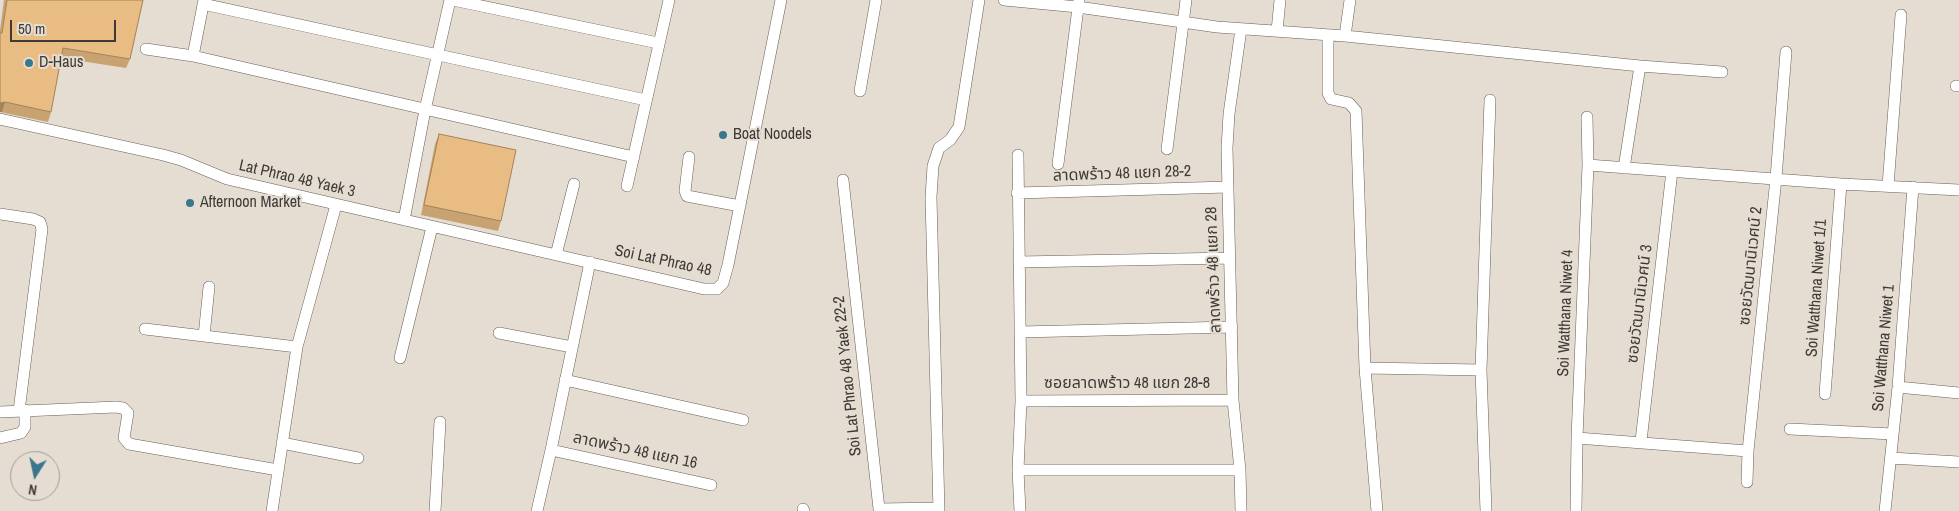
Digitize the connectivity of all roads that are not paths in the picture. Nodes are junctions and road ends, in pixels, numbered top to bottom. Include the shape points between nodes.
1 (452, 0) edge
2 (669, 0) edge
3 (781, 0) edge
4 (876, 0) edge
5 (979, 0) edge
6 (1004, 0) edge
7 (1186, 0) edge
8 (1280, 0) edge
9 (1350, 0) edge
10 (204, 2) edge
11 (1078, 3) edge
12 (1901, 15) dead end
13 (1183, 22) junction
14 (1241, 29) junction
15 (1277, 31) junction
16 (1328, 35) junction
17 (1345, 36) junction
18 (658, 43) junction
19 (146, 49) dead end
20 (1786, 52) dead end
21 (439, 55) junction
22 (193, 56) junction
23 (1640, 66) junction
24 (1722, 72) dead end
25 (860, 90) dead end
26 (646, 100) junction
27 (1490, 100) dead end
28 (425, 110) junction
29 (1587, 117) dead end
30 (0, 119) edge
31 (1167, 149) dead end
32 (1018, 155) dead end
33 (634, 157) junction
34 (689, 157) dead end
35 (1058, 164) dead end
36 (1588, 165) junction
37 (1624, 168) junction
38 (1672, 171) junction
39 (1776, 178) junction
40 (843, 180) dead end
41 (574, 184) dead end
42 (1841, 184) junction
43 (627, 186) dead end
44 (1888, 186) junction
45 (1228, 187) junction
46 (1913, 187) junction
47 (1959, 190) edge
48 (1017, 193) junction
49 (336, 205) junction
50 (740, 206) junction
51 (0, 214) edge
52 (404, 220) junction
53 (432, 227) junction
54 (556, 255) junction
55 (1230, 258) junction
56 (590, 262) junction
57 (1019, 262) junction
58 (210, 288) dead end
59 (1232, 327) junction
60 (145, 329) dead end
61 (1020, 332) junction
62 (499, 333) dead end
63 (204, 336) junction
64 (296, 347) junction
65 (572, 347) junction
66 (400, 358) dead end
67 (1365, 368) junction
68 (1481, 370) junction
69 (566, 380) junction
70 (1898, 387) junction
71 (1959, 393) edge
72 (1825, 394) dead end
73 (1233, 400) junction
74 (1021, 401) junction
75 (22, 411) junction
76 (0, 412) edge
77 (743, 420) dead end
78 (440, 422) dead end
79 (1790, 429) dead end
80 (1893, 434) junction
81 (0, 438) edge
82 (1577, 438) junction
83 (1641, 441) junction
84 (282, 443) junction
85 (551, 450) junction
86 (1748, 450) junction
87 (358, 458) dead end
88 (1891, 458) junction
89 (1959, 462) edge
90 (278, 470) junction
91 (1018, 470) junction
92 (1240, 470) junction
93 (1747, 482) dead end
94 (711, 485) dead end
95 (939, 510) edge
96 (272, 511) edge
97 (435, 511) edge
98 (537, 511) edge
99 (1020, 511) edge
100 (1241, 511) edge
101 (1377, 511) edge
102 (1486, 511) edge
103 (1576, 511) edge
104 (1885, 511) edge

1 - 18 street
1 - 21 street
2 - 18 street
3 - 50 street, Soi Lat Phrao 48
4 - 25 street
5 - 95 street via 959,127 939,148 933,166 931,197
6 - 11 street
7 - 13 street
8 - 15 street
9 - 17 street
10 - 21 street
10 - 22 street
11 - 13 street
11 - 35 street
12 - 44 street
13 - 14 street
13 - 31 street
14 - 15 street
14 - 45 street, ลาดพร้าว 48 แยก 28 via 1227,133
15 - 16 street
16 - 17 street
16 - 67 street via 1328,92 1331,99 1350,104 1356,111
17 - 23 street
18 - 26 street
19 - 22 street
20 - 39 street, ซอยวัฒนานิเวศน์ 2
21 - 26 street
21 - 28 street
22 - 28 street
23 - 24 street
23 - 37 street
26 - 33 street
27 - 68 street
28 - 33 street
28 - 52 street
29 - 36 street, Soi Watthana Niwet 4
30 - 49 street, Lat Phrao 48 Yaek 3 via 163,155 227,180
32 - 48 street
33 - 43 street
34 - 50 street via 687,196
36 - 37 street
36 - 82 street, Soi Watthana Niwet 4
37 - 38 street
38 - 39 street
38 - 83 street, ซอยวัฒนานิเวศน์ 3
39 - 42 street
39 - 86 street, ซอยวัฒนานิเวศน์ 2
40 - 95 street, Soi Lat Phrao 48 Yaek 22-2 via 879,509
41 - 54 street
42 - 44 street
42 - 72 street, Soi Watthana Niwet 1/1
44 - 46 street
45 - 48 street, ลาดพร้าว 48 แยก 28-2
45 - 55 street, ลาดพร้าว 48 แยก 28
46 - 47 street
46 - 70 street, Soi Watthana Niwet 1
48 - 57 street
49 - 52 street, Lat Phrao 48 Yaek 3
49 - 64 street
50 - 56 street, Soi Lat Phrao 48 via 726,274 717,289 704,289
51 - 75 street via 33,219 40,222 42,229
52 - 53 street, Lat Phrao 48 Yaek 3
53 - 54 street, Lat Phrao 48 Yaek 3
53 - 66 street
54 - 56 street, Lat Phrao 48 Yaek 3
55 - 57 street
55 - 59 street, ลาดพร้าว 48 แยก 28
56 - 65 street, Soi Lat Phrao 48
57 - 61 street
58 - 63 street
59 - 61 street
59 - 73 street, ลาดพร้าว 48 แยก 28
60 - 63 street
61 - 74 street
62 - 65 street
63 - 64 street
64 - 84 street
65 - 69 street, Soi Lat Phrao 48
67 - 68 street
67 - 101 street
68 - 102 street
69 - 77 street
69 - 85 street, Soi Lat Phrao 48
70 - 71 street
70 - 80 street, Soi Watthana Niwet 1
73 - 74 street, ซอยลาดพร้าว 48 แยก 28-8
73 - 92 street, ลาดพร้าว 48 แยก 28
74 - 91 street
75 - 76 street
75 - 81 street via 25,427 21,434
75 - 90 street via 123,408 128,414 124,438 129,444
78 - 97 street
79 - 80 street
80 - 88 street, Soi Watthana Niwet 1
82 - 83 street
82 - 103 street, Soi Watthana Niwet 4
83 - 86 street
84 - 87 street
84 - 90 street
85 - 94 street, ลาดพร้าว 48 แยก 16
85 - 98 street, Soi Lat Phrao 48
86 - 93 street, ซอยวัฒนานิเวศน์ 2
88 - 89 street
88 - 104 street, Soi Watthana Niwet 1
90 - 96 street
91 - 92 street
91 - 99 street
92 - 100 street, ลาดพร้าว 48 แยก 28

